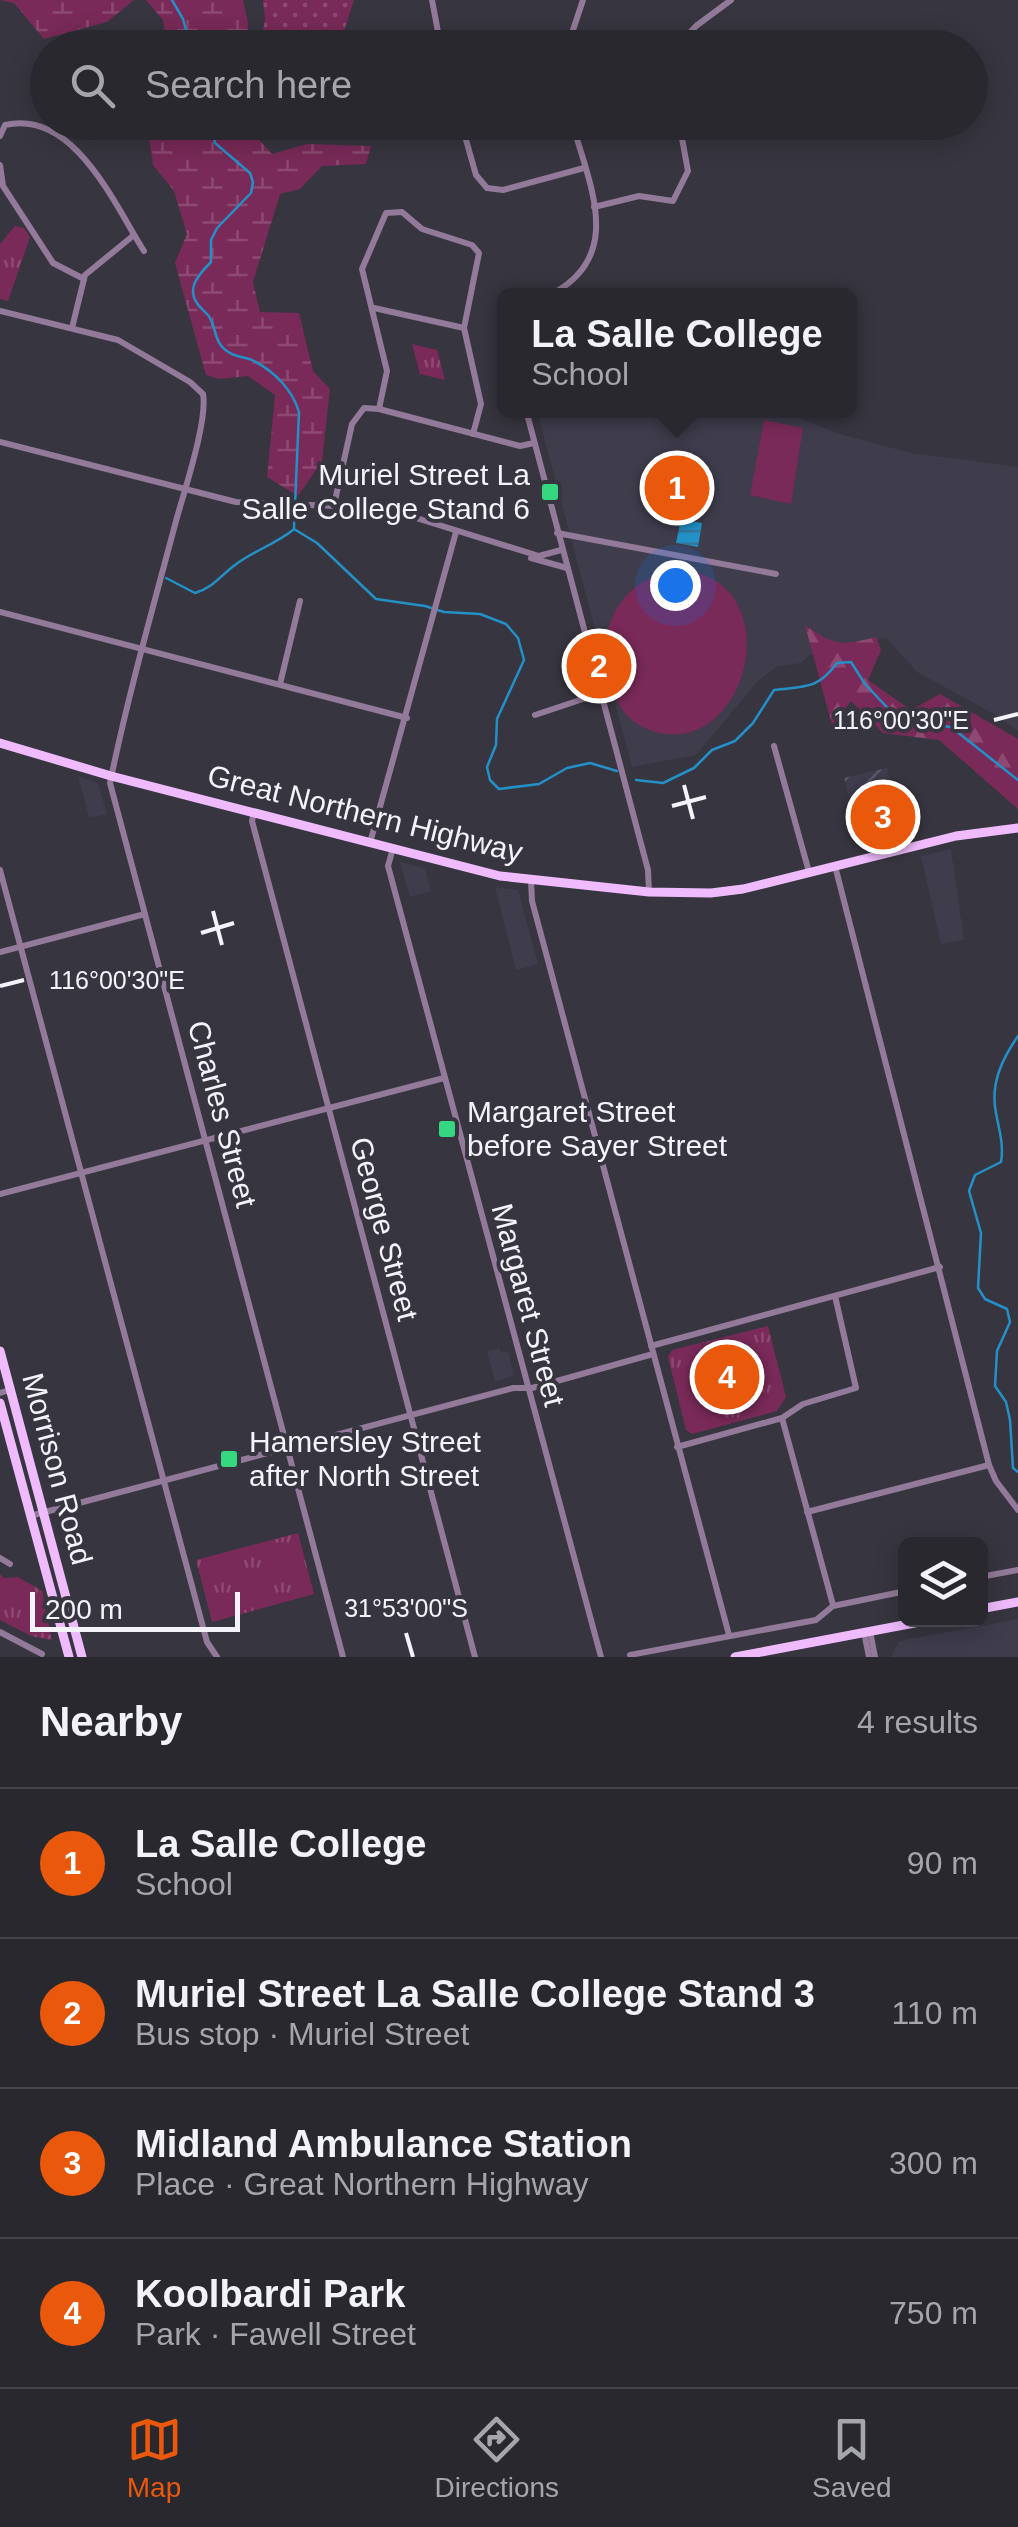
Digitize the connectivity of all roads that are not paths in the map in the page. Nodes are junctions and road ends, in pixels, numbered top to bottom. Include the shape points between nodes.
1 (432, 0) edge
2 (583, 0) edge
3 (732, 0) edge
4 (438, 30) edge
5 (573, 30) edge
6 (692, 30) edge
7 (30, 125) edge
8 (0, 136) edge
9 (67, 140) edge
10 (466, 140) edge
11 (577, 140) edge
12 (684, 140) edge
13 (0, 165) edge
14 (584, 168) junction
15 (594, 207) junction
16 (134, 235) junction
17 (144, 251) dead end
18 (84, 280) junction
19 (563, 288) edge
20 (374, 308) junction
21 (0, 311) edge
22 (72, 328) junction
23 (464, 328) junction
24 (379, 408) junction
25 (528, 418) edge
26 (473, 434) junction
27 (0, 442) edge
28 (534, 444) junction
29 (184, 490) junction
30 (334, 505) junction
31 (456, 532) junction
32 (558, 534) junction
33 (561, 550) junction
34 (516, 551) junction
35 (566, 568) junction
36 (776, 574) dead end
37 (300, 601) dead end
38 (0, 612) edge
39 (141, 650) junction
40 (280, 684) junction
41 (601, 694) junction
42 (536, 715) dead end
43 (406, 718) junction
44 (0, 743) edge
45 (774, 746) dead end
46 (112, 776) junction
47 (254, 812) junction
48 (1018, 828) edge
49 (370, 843) junction
50 (394, 848) junction
51 (835, 866) junction
52 (0, 870) edge
53 (809, 872) junction
54 (531, 881) junction
55 (649, 892) junction
56 (145, 914) junction
57 (20, 947) junction
58 (0, 952) edge
59 (444, 1078) junction
60 (328, 1106) junction
61 (205, 1139) junction
62 (80, 1173) junction
63 (0, 1194) edge
64 (940, 1267) junction
65 (835, 1296) junction
66 (652, 1350) junction
67 (0, 1351) edge
68 (526, 1388) junction
69 (5, 1392) edge
70 (0, 1403) edge
71 (411, 1415) junction
72 (782, 1418) junction
73 (677, 1446) junction
74 (288, 1448) junction
75 (989, 1465) junction
76 (164, 1480) junction
77 (1018, 1510) edge
78 (42, 1512) junction
79 (808, 1512) junction
80 (30, 1516) junction
81 (0, 1558) edge
82 (10, 1564) dead end
83 (1018, 1570) edge
84 (988, 1576) edge
85 (898, 1594) edge
86 (1018, 1602) edge
87 (833, 1606) junction
88 (988, 1608) edge
89 (898, 1626) edge
90 (0, 1632) edge
91 (75, 1632) junction
92 (867, 1632) junction
93 (729, 1634) junction
94 (42, 1654) dead end
95 (65, 1654) edge
96 (630, 1655) edge
97 (82, 1657) edge
98 (90, 1657) edge
99 (217, 1657) edge
100 (342, 1657) edge
101 (475, 1657) edge
102 (601, 1657) edge
103 (735, 1657) edge
104 (872, 1657) edge

1 - 4 street
2 - 5 street
3 - 6 street
7 - 8 street via 5,125
9 - 16 street
10 - 14 street via 487,188 503,190
11 - 14 street
12 - 15 street via 688,171 673,200 638,196
13 - 18 street via 3,186 53,263
14 - 15 street
15 - 19 street via 595,250
16 - 17 street
16 - 18 street
18 - 22 street
20 - 23 street
20 - 23 street via 362,269 386,213 402,212 422,230 479,253
20 - 24 street via 387,371
21 - 22 street
22 - 29 street, Charles Street via 118,340 202,394
23 - 26 street via 480,404
24 - 26 street
24 - 30 street via 359,412
25 - 28 street
26 - 28 street
27 - 29 street
28 - 32 street
29 - 30 street via 236,502
29 - 39 street, Charles Street
30 - 31 street via 384,508
31 - 34 street
31 - 43 street
32 - 33 street
32 - 36 street
33 - 34 street via 539,556
33 - 35 street
34 - 35 street
35 - 41 street
37 - 40 street
38 - 39 street
39 - 40 street
39 - 46 street, Charles Street
40 - 43 street
41 - 42 street
41 - 55 street
43 - 49 street
44 - 46 main road, Great Northern Highway
45 - 53 street
46 - 47 main road, Great Northern Highway
46 - 56 street, Charles Street
47 - 49 main road, Great Northern Highway
47 - 60 street, George Street
48 - 51 main road, Great Northern Highway
49 - 50 main road, Great Northern Highway
50 - 54 main road, Great Northern Highway
50 - 59 street, Margaret Street via 388,866
51 - 53 main road, Great Northern Highway
51 - 64 street
52 - 57 street
53 - 55 main road, Great Northern Highway via 711,893
54 - 55 main road, Great Northern Highway
54 - 66 street
56 - 57 street
56 - 61 street, Charles Street
57 - 58 street
57 - 62 street
59 - 60 street
59 - 68 street, Margaret Street
60 - 61 street
60 - 71 street, George Street
61 - 62 street
61 - 74 street, Charles Street
62 - 63 street
62 - 76 street
64 - 65 street
64 - 75 street
65 - 66 street
65 - 72 street via 856,1388 803,1404
66 - 68 street
66 - 73 street
67 - 69 main road, Morrison Road
68 - 71 street
68 - 102 street, Margaret Street
69 - 78 main road, Morrison Road
70 - 80 main road, Morrison Road
71 - 74 street
71 - 101 street, George Street
72 - 73 street
72 - 79 street
73 - 93 street
74 - 76 street
74 - 100 street, Charles Street
75 - 77 street
75 - 79 street
76 - 78 street
76 - 99 street
78 - 80 street
78 - 91 main road, Morrison Road
79 - 87 street
80 - 95 main road, Morrison Road
81 - 82 street
83 - 84 street
85 - 87 street
86 - 88 main road
87 - 93 street via 816,1620
89 - 92 main road
90 - 94 street
91 - 97 main road, Morrison Road
91 - 98 main road
92 - 103 main road
92 - 104 street
93 - 96 street

